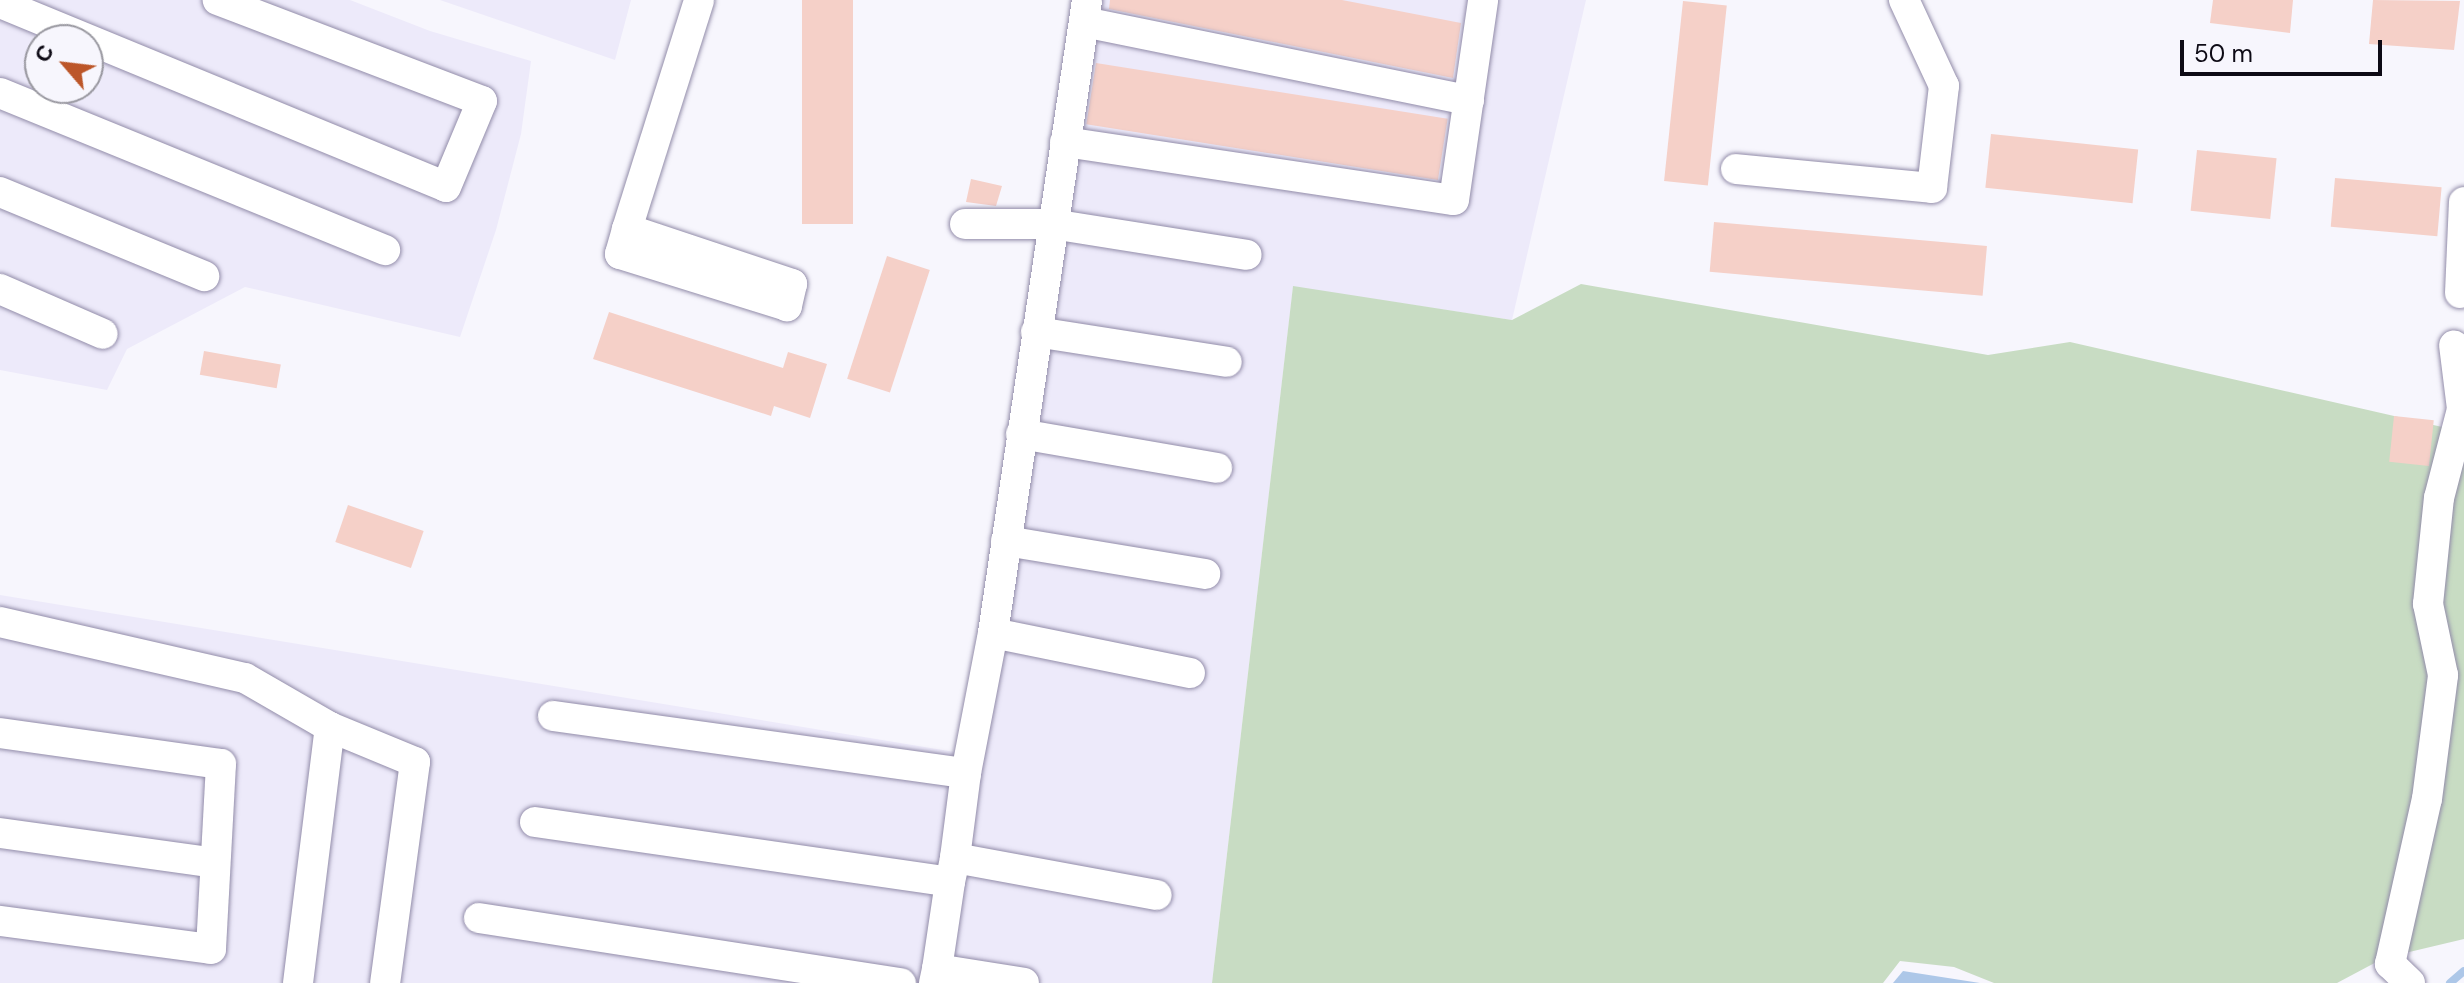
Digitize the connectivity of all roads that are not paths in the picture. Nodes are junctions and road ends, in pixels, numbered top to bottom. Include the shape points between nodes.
1 (218, 0) edge
2 (699, 0) edge
3 (1483, 0) edge
4 (1904, 0) edge
5 (0, 3) edge
6 (1085, 11) edge
7 (0, 93) edge
8 (1469, 100) junction
9 (1065, 142) junction
10 (1736, 169) dead end
11 (0, 192) edge
12 (2464, 202) edge
13 (965, 224) dead end
14 (1052, 224) junction
15 (627, 229) junction
16 (385, 250) dead end
17 (1247, 255) dead end
18 (204, 276) dead end
19 (0, 289) edge
20 (2460, 293) dead end
21 (1036, 332) junction
22 (103, 334) dead end
23 (2454, 345) dead end
24 (1227, 362) dead end
25 (1021, 434) junction
26 (1217, 468) dead end
27 (1006, 541) junction
28 (1205, 574) dead end
29 (7, 618) edge
30 (993, 633) junction
31 (1190, 673) dead end
32 (553, 716) dead end
33 (330, 727) junction
34 (0, 733) edge
35 (966, 773) junction
36 (535, 822) dead end
37 (0, 833) edge
38 (215, 863) junction
39 (952, 870) junction
40 (1157, 895) dead end
41 (479, 918) dead end
42 (0, 921) edge
43 (936, 976) edge
44 (298, 983) edge
45 (385, 983) edge
46 (901, 983) edge
47 (1024, 983) edge
48 (2410, 983) edge

1 - 5 street via 482,101 446,187
2 - 15 street
3 - 8 street
4 - 10 street via 1944,86 1932,188
6 - 8 street
6 - 9 street
7 - 16 street
8 - 9 street via 1454,200
9 - 14 street
11 - 18 street
12 - 20 street
13 - 14 street
14 - 17 street
14 - 21 street
15 - 15 street via 620,254 787,306 792,284
19 - 22 street
21 - 24 street
21 - 25 street
23 - 48 street via 2462,409 2439,498 2428,604 2443,675 2427,799 2390,964
25 - 26 street
25 - 27 street
27 - 28 street
27 - 30 street
29 - 33 street via 245,678
30 - 31 street
30 - 35 street
32 - 35 street
33 - 44 street
33 - 45 street via 415,762
34 - 38 street via 221,764
35 - 39 street
36 - 39 street
37 - 38 street
38 - 42 street via 211,949
39 - 40 street
39 - 43 street
41 - 46 street
43 - 47 street

